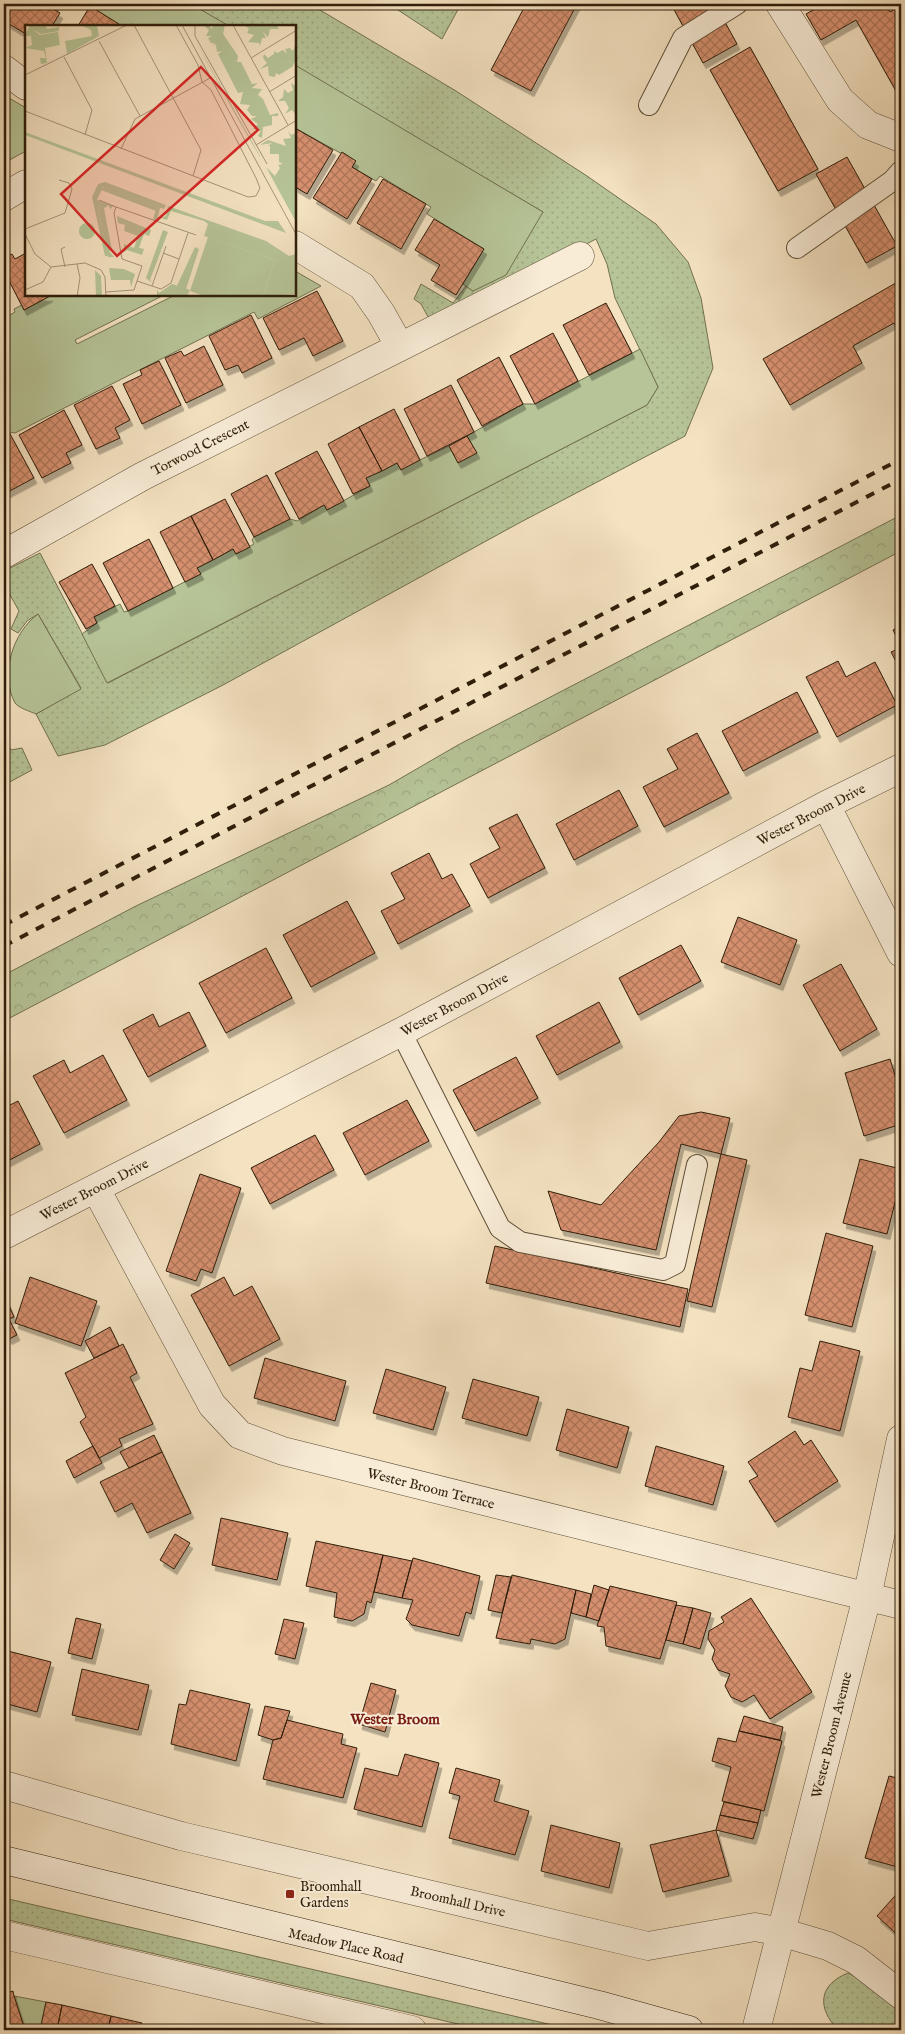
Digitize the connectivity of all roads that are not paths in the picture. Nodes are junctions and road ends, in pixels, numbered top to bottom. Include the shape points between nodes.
1 (737, 4) edge
2 (780, 4) edge
3 (4, 68) edge
4 (25, 85) edge
5 (649, 105) dead end
6 (901, 138) edge
7 (901, 171) edge
8 (25, 185) edge
9 (4, 197) edge
10 (296, 245) edge
11 (797, 248) dead end
12 (580, 256) dead end
13 (400, 347) junction
14 (4, 554) edge
15 (901, 768) edge
16 (826, 805) junction
17 (901, 953) edge
18 (401, 1032) junction
19 (697, 1165) dead end
20 (96, 1189) junction
21 (4, 1235) edge
22 (901, 1439) edge
23 (866, 1597) junction
24 (901, 1605) edge
25 (4, 1785) edge
26 (4, 1860) edge
27 (781, 1932) junction
28 (4, 1935) edge
29 (901, 1995) edge
30 (412, 2030) edge
31 (688, 2030) edge
32 (756, 2030) edge

1 - 5 lane via 683,38
2 - 6 street via 840,100 868,125
3 - 4 street
7 - 11 lane via 892,181
8 - 9 street
10 - 13 street via 362,286
12 - 13 street, Torwood Crescent
13 - 14 street, Torwood Crescent via 143,476
15 - 16 street, Wester Broom Drive
16 - 17 street
16 - 18 street, Wester Broom Drive
18 - 19 lane via 500,1228 520,1242 663,1270 675,1264
18 - 20 street, Wester Broom Drive
20 - 21 street, Wester Broom Drive
20 - 23 street, Wester Broom Terrace via 212,1405 240,1435 283,1451
22 - 23 street, Wester Broom Avenue
23 - 24 street, Wester Broom Terrace
23 - 27 street, Wester Broom Avenue
25 - 27 street, Broomhall Drive via 182,1836 648,1946 755,1927
26 - 31 street, Meadow Place Road via 599,2005
27 - 29 street, Broomhall Drive via 828,1946 856,1960
27 - 32 street, Wester Broom Avenue
28 - 30 street

